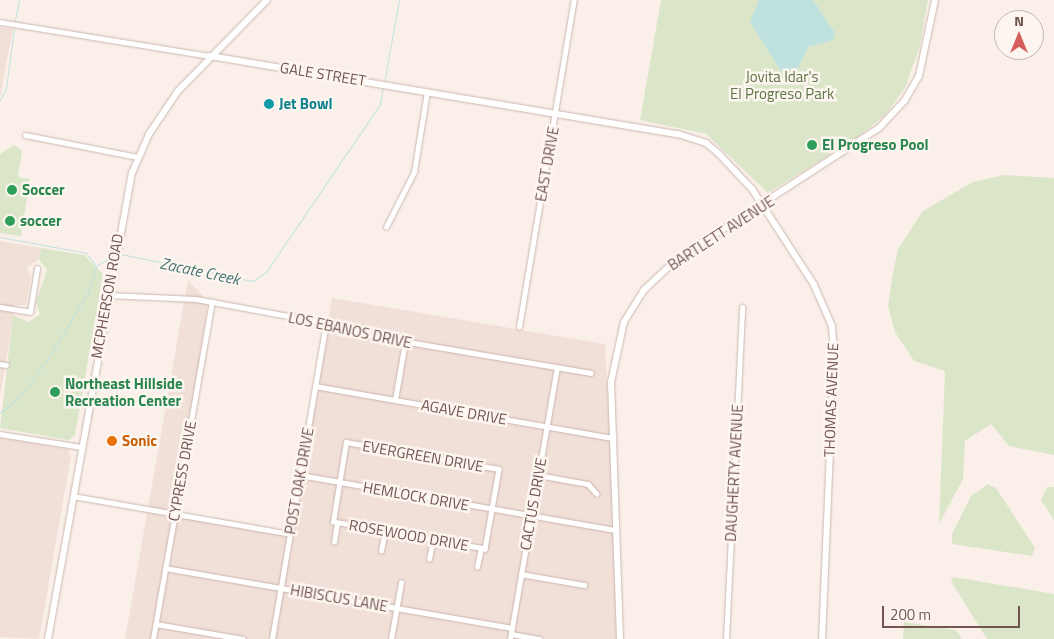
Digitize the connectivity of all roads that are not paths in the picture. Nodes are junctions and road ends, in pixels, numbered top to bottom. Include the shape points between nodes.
1 (267, 0) edge
2 (574, 0) edge
3 (935, 0) edge
4 (0, 22) edge
5 (210, 56) junction
6 (427, 92) junction
7 (555, 114) junction
8 (646, 130) joint
9 (25, 136) dead end
10 (138, 157) junction
11 (763, 206) junction
12 (386, 227) dead end
13 (36, 269) dead end
14 (107, 295) junction
15 (212, 302) junction
16 (0, 307) edge
17 (742, 307) dead end
18 (326, 323) junction
19 (519, 328) dead end
20 (405, 342) junction
21 (0, 364) edge
22 (6, 365) dead end
23 (557, 368) junction
24 (591, 373) dead end
25 (315, 386) junction
26 (395, 400) junction
27 (547, 426) junction
28 (0, 434) edge
29 (613, 438) junction
30 (81, 447) junction
31 (300, 475) junction
32 (538, 476) junction
33 (339, 482) junction
34 (597, 494) dead end
35 (73, 496) junction
36 (492, 509) junction
37 (174, 514) junction
38 (532, 515) junction
39 (335, 523) junction
40 (616, 530) junction
41 (385, 531) junction
42 (290, 534) junction
43 (433, 540) junction
44 (334, 542) dead end
45 (483, 548) junction
46 (381, 551) dead end
47 (429, 559) dead end
48 (477, 567) dead end
49 (165, 568) junction
50 (521, 574) junction
51 (401, 583) dead end
52 (584, 585) dead end
53 (281, 588) junction
54 (396, 608) junction
55 (156, 624) junction
56 (512, 628) junction
57 (511, 636) edge
58 (48, 639) edge
59 (153, 639) edge
60 (243, 639) edge
61 (272, 639) edge
62 (391, 639) edge
63 (540, 639) edge
64 (620, 639) edge
65 (726, 639) edge
66 (822, 639) edge

1 - 5 main road, MCPHERSON ROAD
2 - 7 street, EAST DRIVE
3 - 11 main road, BARTLETT AVENUE via 919,76 905,100 879,128
4 - 5 street, GALE STREET
5 - 6 main road, GALE STREET
5 - 10 main road, MCPHERSON ROAD via 167,105
6 - 7 main road, GALE STREET
6 - 12 street via 414,172
7 - 8 main road, GALE STREET
7 - 19 street, EAST DRIVE
8 - 11 main road, THOMAS AVENUE via 706,143
9 - 10 street
10 - 14 main road, MCPHERSON ROAD
11 - 29 main road, BARTLETT AVENUE via 677,259 644,290 630,310 613,363
11 - 66 main road, THOMAS AVENUE via 822,299 834,340
13 - 16 street via 30,312
14 - 15 street, LOS EBANOS DRIVE via 161,295
14 - 30 main road, MCPHERSON ROAD
15 - 18 street, LOS EBANOS DRIVE
15 - 37 street, CYPRESS DRIVE
17 - 65 street, DAUGHERTY AVENUE
18 - 20 street, LOS EBANOS DRIVE
18 - 25 street, POST OAK DRIVE
20 - 23 street, LOS EBANOS DRIVE
20 - 26 street
21 - 22 street
23 - 24 street, LOS EBANOS DRIVE
23 - 27 street, CACTUS DRIVE
25 - 26 street, AGAVE DRIVE
25 - 31 street, POST OAK DRIVE
26 - 27 street, AGAVE DRIVE
27 - 29 street, AGAVE DRIVE
27 - 32 street, CACTUS DRIVE
28 - 30 street
29 - 40 main road, BARTLETT AVENUE
30 - 35 main road, MCPHERSON ROAD
31 - 33 street, HEMLOCK DRIVE
31 - 42 street, POST OAK DRIVE
32 - 34 street via 588,484
32 - 38 street, CACTUS DRIVE
33 - 36 street, HEMLOCK DRIVE
33 - 36 street, EVERGREEN DRIVE via 346,442 499,469
33 - 39 street
35 - 37 street
35 - 58 main road, MCPHERSON ROAD
36 - 38 street, HEMLOCK DRIVE
36 - 45 street
37 - 42 street
37 - 49 street, CYPRESS DRIVE
38 - 40 street, HEMLOCK DRIVE
38 - 50 street, CACTUS DRIVE
39 - 41 street, ROSEWOOD DRIVE
39 - 44 street
40 - 64 main road, BARTLETT AVENUE
41 - 43 street, ROSEWOOD DRIVE
41 - 46 street
42 - 53 street, POST OAK DRIVE
43 - 45 street, ROSEWOOD DRIVE
43 - 47 street
45 - 48 street
49 - 53 street, HIBISCUS LANE
49 - 55 street, CYPRESS DRIVE
50 - 52 street
50 - 56 street, CACTUS DRIVE
51 - 54 street
53 - 54 street, HIBISCUS LANE
53 - 61 street, POST OAK DRIVE
54 - 56 street, HIBISCUS LANE
54 - 62 street
55 - 59 street, CYPRESS DRIVE
55 - 60 street
56 - 57 street, CACTUS DRIVE
57 - 63 street

